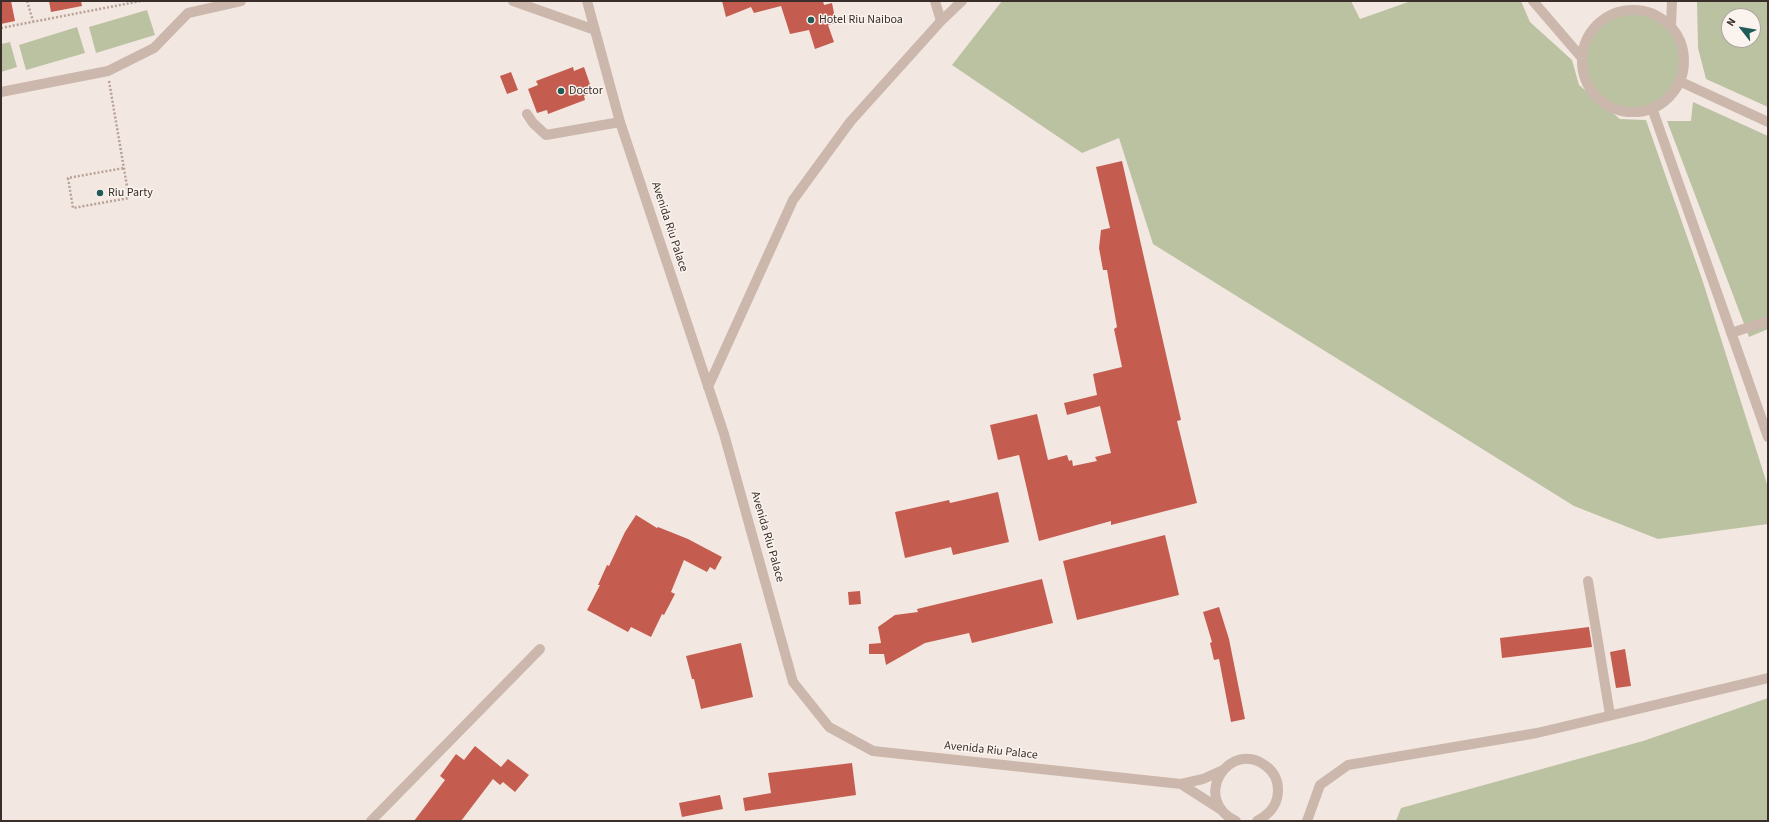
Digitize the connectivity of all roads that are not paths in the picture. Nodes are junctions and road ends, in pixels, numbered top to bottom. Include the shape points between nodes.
1 (241, 1) edge
2 (513, 1) edge
3 (587, 1) edge
4 (935, 1) edge
5 (962, 1) edge
6 (1533, 1) edge
7 (1672, 1) edge
8 (941, 21) junction
9 (1671, 26) junction
10 (595, 30) junction
11 (1582, 58) junction
12 (1680, 81) junction
13 (1, 92) edge
14 (1652, 108) junction
15 (527, 114) dead end
16 (620, 122) junction
17 (1768, 122) edge
18 (1768, 321) edge
19 (1731, 333) junction
20 (708, 386) junction
21 (1768, 437) edge
22 (1588, 580) dead end
23 (540, 649) dead end
24 (1768, 678) edge
25 (1610, 715) junction
26 (1223, 770) junction
27 (1181, 784) junction
28 (1220, 809) junction
29 (371, 821) edge
30 (1236, 821) edge
31 (1257, 821) edge
32 (1307, 821) edge

1 - 13 street via 188,13 154,48 108,71
2 - 10 street
3 - 10 street, Avenida Riu Palace
4 - 8 street
5 - 8 street
6 - 11 street
7 - 9 street
8 - 20 street via 850,122 793,200
9 - 11 street via 1657,16 1641,10 1624,10 1608,16 1595,27 1586,42
9 - 12 street via 1679,38 1683,52
10 - 16 street, Avenida Riu Palace
11 - 14 street via 1586,79 1598,98 1609,106 1623,111
12 - 14 street via 1672,93
12 - 17 street
14 - 19 street
15 - 16 street via 546,134
16 - 20 street, Avenida Riu Palace
18 - 19 street
19 - 21 street
20 - 27 street, Avenida Riu Palace via 724,434 793,682 829,727 873,751
22 - 25 street
23 - 29 street
24 - 25 street
25 - 32 street via 1537,733 1348,765 1320,785
26 - 27 street, Avenida Riu Palace via 1203,779
26 - 28 street via 1217,779 1215,790
26 - 31 street, Avenida Riu Palace via 1241,759 1251,759 1270,769 1276,778 1278,799 1273,809
27 - 28 street, Avenida Riu Palace
28 - 30 street, Avenida Riu Palace

